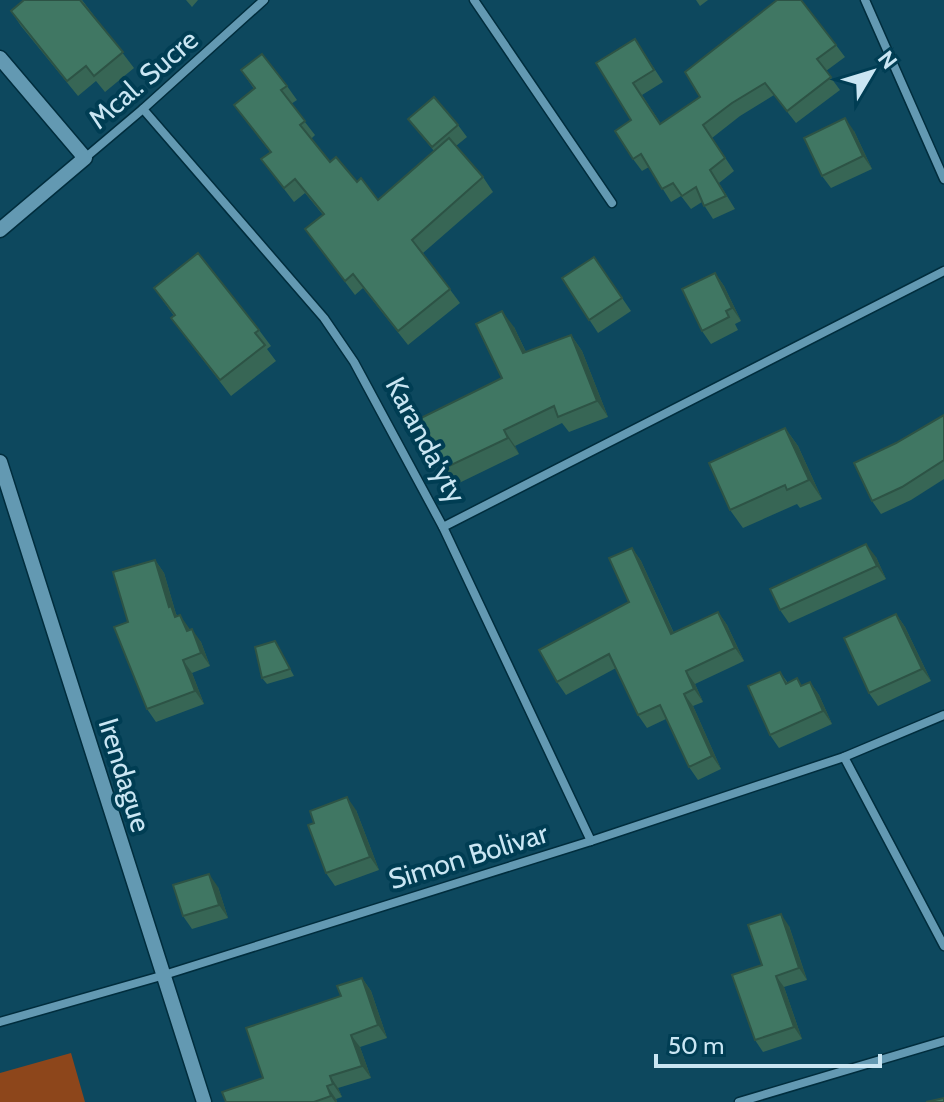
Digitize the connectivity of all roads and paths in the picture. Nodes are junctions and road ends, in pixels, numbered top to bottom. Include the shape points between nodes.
1 (264, 0) edge
2 (474, 0) edge
3 (865, 0) edge
4 (0, 58) edge
5 (143, 109) junction
6 (85, 158) junction
7 (944, 179) edge
8 (612, 203) dead end
9 (0, 230) edge
10 (944, 271) edge
11 (0, 462) edge
12 (443, 527) junction
13 (944, 715) edge
14 (844, 757) junction
15 (591, 841) junction
16 (944, 946) edge
17 (161, 976) junction
18 (0, 1022) edge
19 (944, 1041) edge
20 (204, 1102) edge
21 (739, 1102) edge

1 - 5 street, Mcal. Sucre
2 - 8 street
3 - 7 street
4 - 6 street
5 - 6 street, Mcal. Sucre
5 - 12 street, Karanda'yty via 324,318 354,362
6 - 9 street
10 - 12 street
11 - 17 street, Irendague
12 - 15 street, Karanda'yty
13 - 14 street, Simon Bolivar
14 - 15 street, Simon Bolivar
14 - 16 street
15 - 17 street, Simon Bolivar
17 - 18 street, Simon Bolivar
17 - 20 street, Irendague
19 - 21 street

